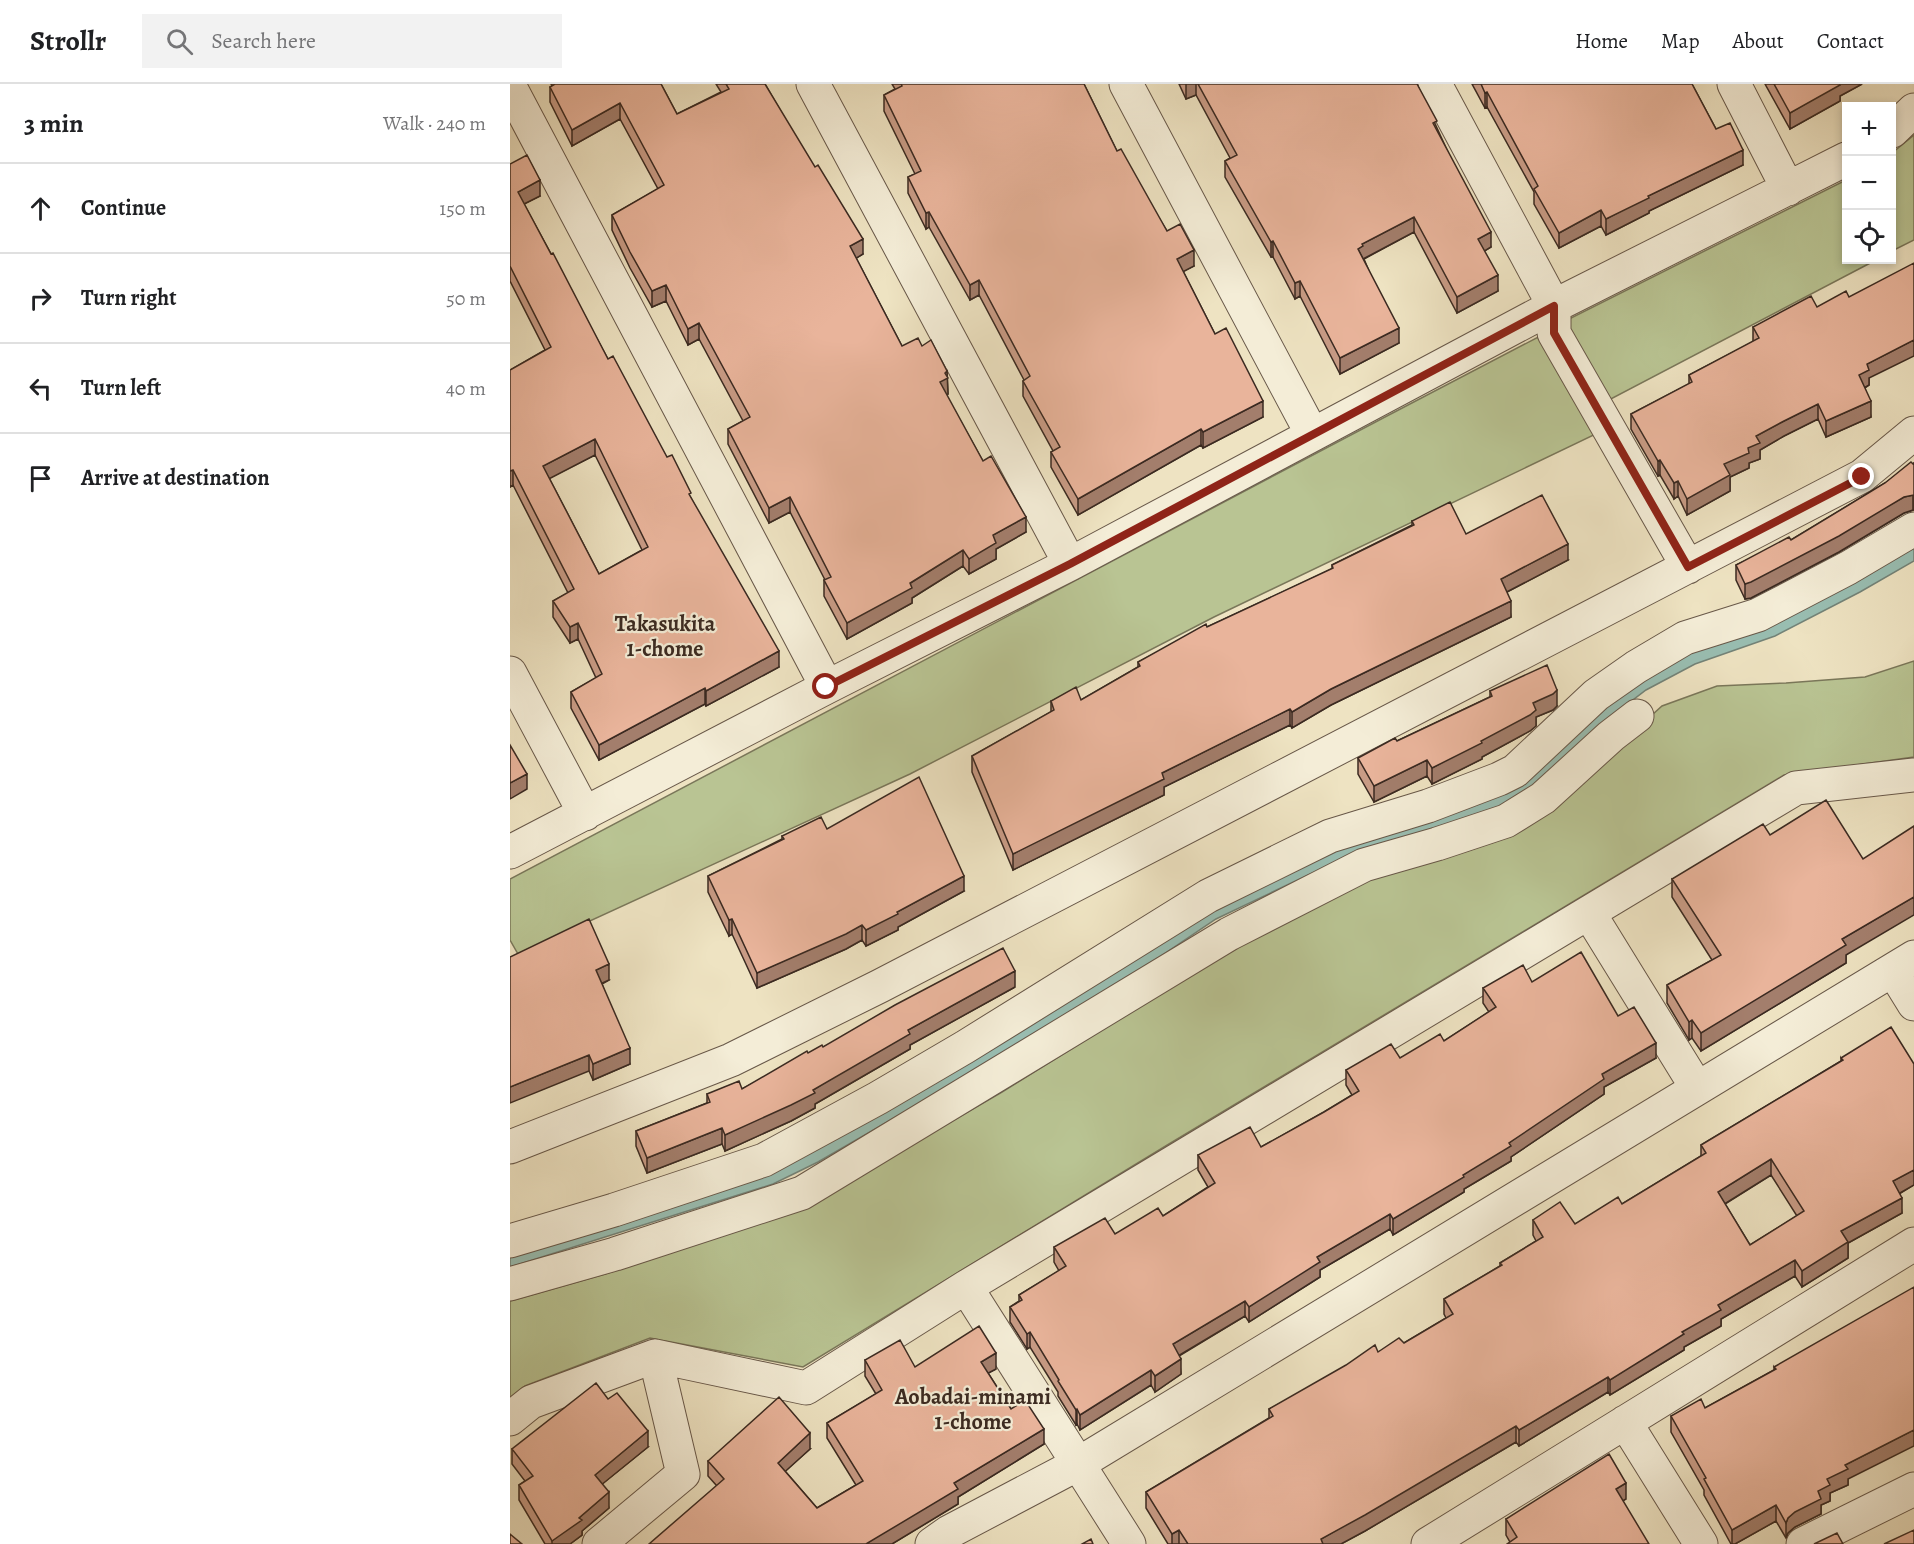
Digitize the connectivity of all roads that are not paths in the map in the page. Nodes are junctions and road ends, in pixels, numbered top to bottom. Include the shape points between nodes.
1 (813, 84) edge
2 (1126, 84) edge
3 (1435, 84) edge
4 (1734, 84) edge
5 (510, 87) edge
6 (1914, 110) edge
7 (1896, 127) edge
8 (1842, 161) edge
9 (1788, 189) junction
10 (1554, 306) junction
11 (1914, 433) edge
12 (1312, 434) junction
13 (1914, 529) edge
14 (1070, 564) junction
15 (1688, 567) junction
16 (510, 673) edge
17 (826, 687) junction
18 (1637, 716) dead end
19 (1914, 775) edge
20 (585, 814) junction
21 (510, 852) edge
22 (1589, 913) junction
23 (1904, 963) edge
24 (1914, 1004) edge
25 (1697, 1088) junction
26 (510, 1147) edge
27 (510, 1241) edge
28 (1914, 1244) edge
29 (510, 1284) edge
30 (966, 1287) junction
31 (655, 1356) junction
32 (510, 1419) edge
33 (1625, 1422) junction
34 (1078, 1464) junction
35 (1914, 1489) edge
36 (1433, 1543) edge
37 (598, 1544) edge
38 (932, 1544) edge
39 (1129, 1544) edge
40 (1701, 1544) edge
41 (1803, 1544) edge

1 - 14 street
2 - 12 street
3 - 10 street
4 - 9 street
5 - 17 street
6 - 7 street
8 - 9 street
9 - 10 street
10 - 12 street
10 - 15 street via 1554,333
11 - 15 street via 1862,477
12 - 14 street
13 - 27 street via 1758,615 1685,638 1636,667 1596,694 1515,771 1428,806 1330,836 1208,896 965,1047 764,1160
14 - 17 street
15 - 26 street via 731,1060
16 - 20 street
17 - 20 street
18 - 29 street via 1543,798 1506,820 1364,865 1229,934 802,1192
19 - 22 street via 1796,788
20 - 21 street
22 - 25 street
22 - 30 street
23 - 24 street
23 - 25 street
25 - 34 street
28 - 33 street
30 - 31 street via 806,1388
30 - 34 street
31 - 32 street via 531,1402
31 - 37 street via 683,1474
33 - 36 street
33 - 40 street
34 - 38 street
34 - 39 street
35 - 41 street

